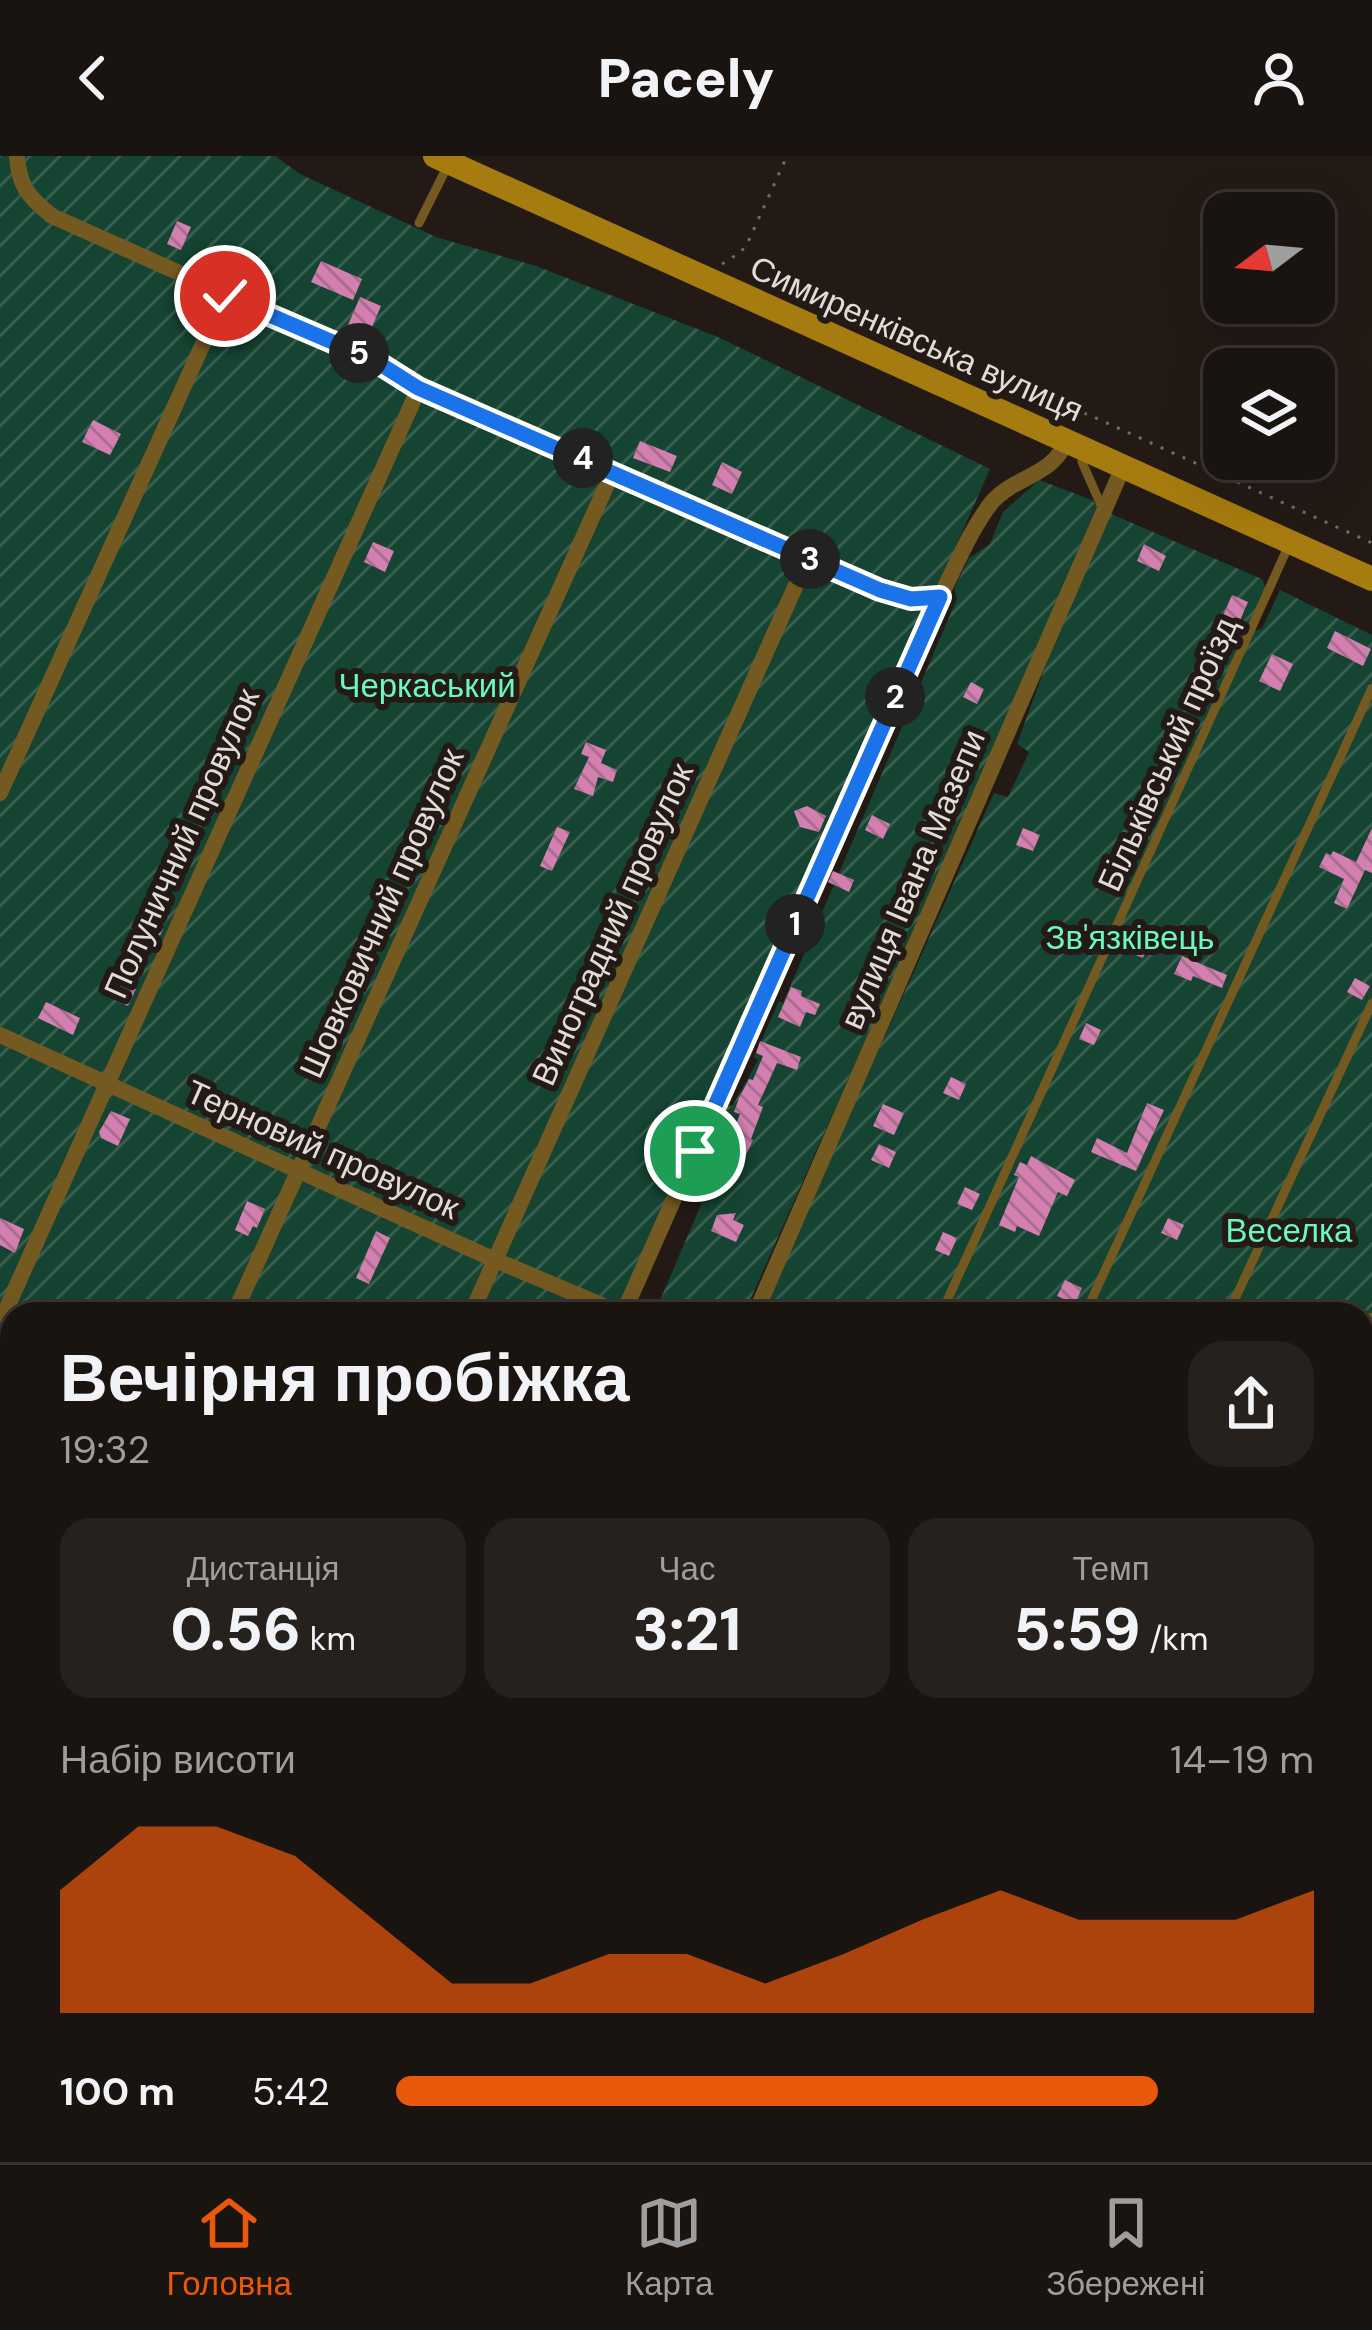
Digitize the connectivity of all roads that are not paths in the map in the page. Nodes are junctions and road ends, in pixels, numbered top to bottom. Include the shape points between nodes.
1 (17, 156) edge
2 (442, 159) edge
3 (419, 223) dead end
4 (225, 296) junction
5 (418, 388) junction
6 (1074, 446) junction
7 (1123, 467) junction
8 (614, 471) junction
9 (1104, 512) junction
10 (1290, 542) junction
11 (808, 558) junction
12 (1372, 579) edge
13 (940, 597) junction
14 (1372, 688) edge
15 (0, 793) edge
16 (1372, 1003) edge
17 (0, 1035) edge
18 (105, 1083) junction
19 (298, 1171) junction
20 (495, 1260) junction
21 (9, 1302) edge
22 (239, 1302) edge
23 (476, 1302) edge
24 (595, 1302) edge
25 (628, 1302) edge
26 (760, 1302) edge
27 (946, 1302) edge
28 (1091, 1302) edge
29 (1234, 1302) edge

1 - 4 street via 28,197 52,215
2 - 3 lane
2 - 6 main road, Симиренківська вулиця
4 - 5 street via 372,359
4 - 15 street
5 - 8 street
5 - 18 street, Полуничний провулок
6 - 7 main road, Симиренківська вулиця
6 - 9 lane
6 - 13 street via 994,500
7 - 9 street, вулиця Івана Мазепи
7 - 10 main road, Симиренківська вулиця
8 - 11 street
8 - 19 street, Шовковичний провулок
9 - 26 street, вулиця Івана Мазепи
10 - 12 main road, Симиренківська вулиця
10 - 27 lane, Більківський проїзд
11 - 13 street via 911,599
11 - 20 street, Виноградний провулок
13 - 25 street
14 - 28 lane
16 - 29 lane
17 - 18 street, Терновий провулок
18 - 19 street, Терновий провулок
18 - 21 street, Полуничний провулок
19 - 20 street, Терновий провулок
19 - 22 street, Шовковичний провулок
20 - 23 street, Виноградний провулок
20 - 24 street, Терновий провулок

